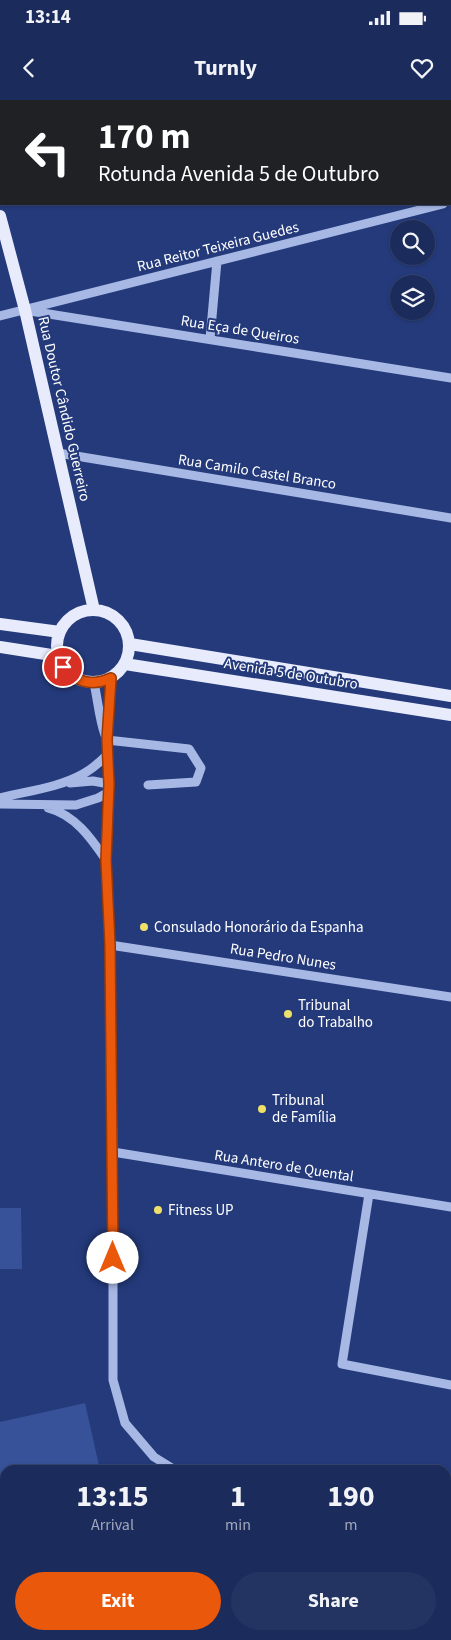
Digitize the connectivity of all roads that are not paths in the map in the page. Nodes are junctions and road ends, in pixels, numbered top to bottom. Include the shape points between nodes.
1 (438, 205) edge
2 (0, 216) edge
3 (216, 261) junction
4 (25, 310) junction
5 (0, 316) edge
6 (210, 339) junction
7 (451, 378) edge
8 (58, 453) junction
9 (451, 518) edge
10 (94, 610) junction
11 (0, 624) edge
12 (60, 632) junction
13 (130, 644) junction
14 (0, 647) edge
15 (58, 656) junction
16 (125, 664) junction
17 (111, 678) junction
18 (94, 683) junction
19 (451, 696) edge
20 (451, 716) edge
21 (107, 740) junction
22 (107, 755) junction
23 (60, 784) junction
24 (148, 785) dead end
25 (109, 788) junction
26 (0, 798) edge
27 (0, 804) edge
28 (31, 804) junction
29 (106, 860) junction
30 (110, 945) junction
31 (451, 998) edge
32 (113, 1152) junction
33 (369, 1194) junction
34 (451, 1207) edge
35 (451, 1385) edge
36 (166, 1465) edge

1 - 3 street, Rua Reitor Teixeira Guedes
2 - 4 main road, Rua Doutor Cândido Guerreiro
3 - 4 street, Rua Reitor Teixeira Guedes
3 - 6 street
4 - 5 street, Rua Reitor Teixeira Guedes
4 - 6 street, Rua Eça de Queiros
4 - 8 main road, Rua Doutor Cândido Guerreiro
6 - 7 street, Rua Eça de Queiros
8 - 9 street, Rua Camilo Castel Branco
8 - 10 main road, Rua Doutor Cândido Guerreiro
10 - 12 main road via 72,616
10 - 13 main road via 114,616 128,633
11 - 12 main road
12 - 15 main road
13 - 16 main road
13 - 19 main road, Avenida 5 de Outubro
14 - 15 main road
15 - 18 main road via 71,675
16 - 17 main road
16 - 20 main road, Avenida 5 de Outubro
17 - 18 main road
17 - 21 street
18 - 21 street via 99,719
21 - 22 street
21 - 24 street via 189,749 201,768 196,782
22 - 23 street via 82,775
22 - 25 street
23 - 25 street via 93,781
23 - 26 street
25 - 28 street via 98,798 76,805
25 - 29 street
27 - 28 street
28 - 29 street via 59,811 72,820 84,829
29 - 30 street
30 - 31 street, Rua Pedro Nunes
30 - 32 street
32 - 33 street, Rua Antero de Quental
32 - 36 street via 113,1380 125,1423 154,1457
33 - 34 street, Rua Antero de Quental
33 - 35 street via 342,1364

